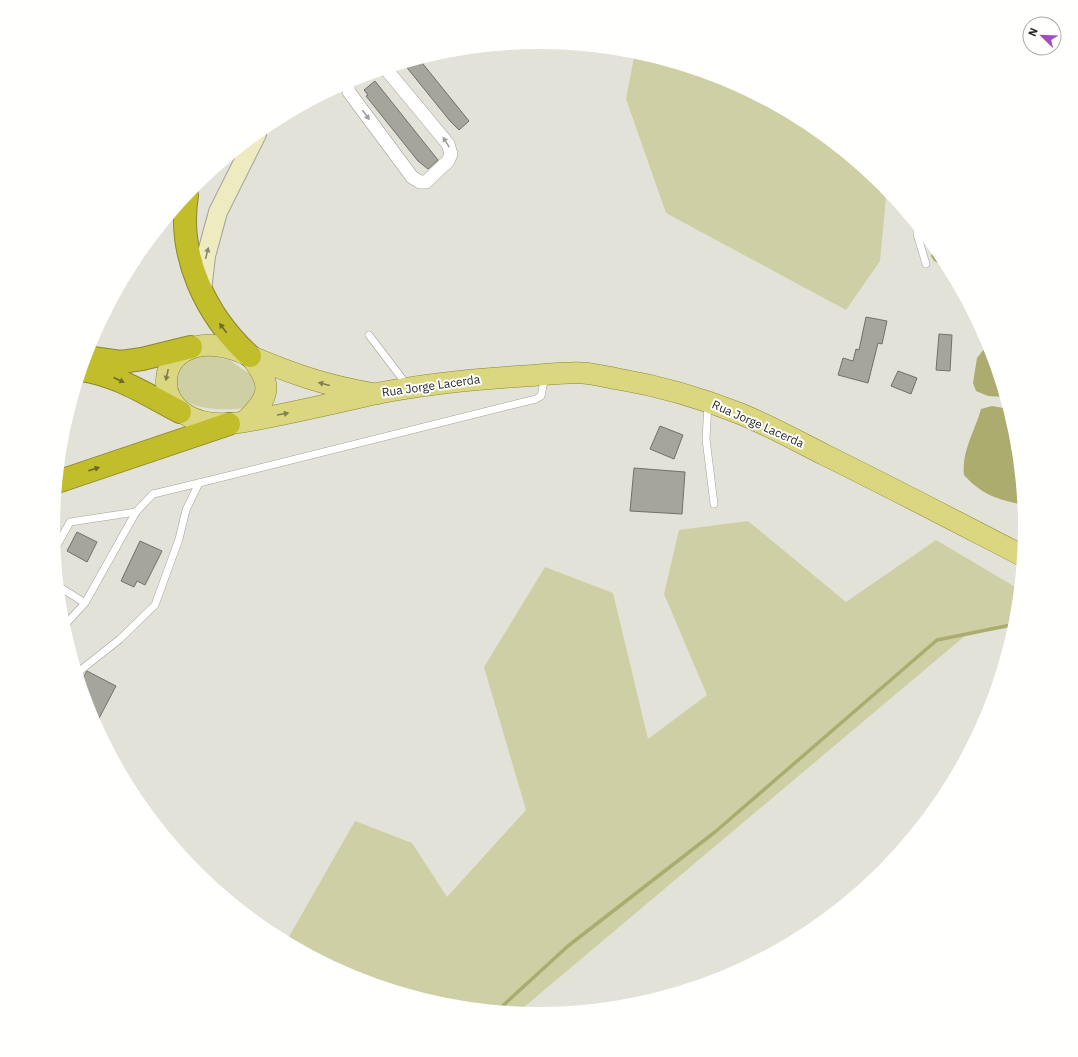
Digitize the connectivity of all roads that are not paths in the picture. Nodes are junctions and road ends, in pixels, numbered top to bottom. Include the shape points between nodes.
1 (389, 73) edge
2 (348, 88) edge
3 (252, 145) edge
4 (187, 203) edge
5 (917, 235) edge
6 (926, 264) dead end
7 (202, 291) junction
8 (369, 334) dead end
9 (191, 347) junction
10 (250, 356) junction
11 (91, 358) edge
12 (86, 371) edge
13 (545, 374) junction
14 (410, 388) junction
15 (376, 394) junction
16 (708, 402) junction
17 (180, 412) junction
18 (237, 423) junction
19 (63, 480) edge
20 (199, 483) junction
21 (714, 504) dead end
22 (136, 512) junction
23 (60, 539) edge
24 (1017, 553) edge
25 (64, 590) edge
26 (85, 603) junction
27 (69, 621) edge
28 (81, 670) edge

2 -> 1 street via 412,177 420,182 426,182 448,161 451,154 448,144
7 -> 3 main road via 206,256 218,212
4 - 7 highway via 186,235 194,272
5 - 6 lane
10 -> 7 highway via 227,333
8 - 14 lane
9 - 10 main road via 231,349
9 - 11 highway via 121,362
9 -> 17 main road via 179,353 170,364 166,376 166,390 171,402
15 -> 10 main road, Rua Jorge Lacerda via 311,380
10 - 18 main road via 261,370 267,384 258,409
12 -> 17 highway via 116,378
13 - 14 main road, Rua Jorge Lacerda via 473,379
13 - 16 main road, Rua Jorge Lacerda via 584,373 675,391
13 - 20 lane via 540,396 536,399
14 - 15 main road, Rua Jorge Lacerda
18 -> 15 main road, Rua Jorge Lacerda via 325,407
16 - 21 lane via 706,439
16 - 24 main road, Rua Jorge Lacerda via 744,415
17 - 18 main road via 206,422
19 -> 18 highway
20 - 22 lane via 155,493
20 - 28 lane via 186,510 179,539 155,605 120,639
22 - 23 lane via 70,522
22 - 26 lane
25 - 26 lane
26 - 27 lane

